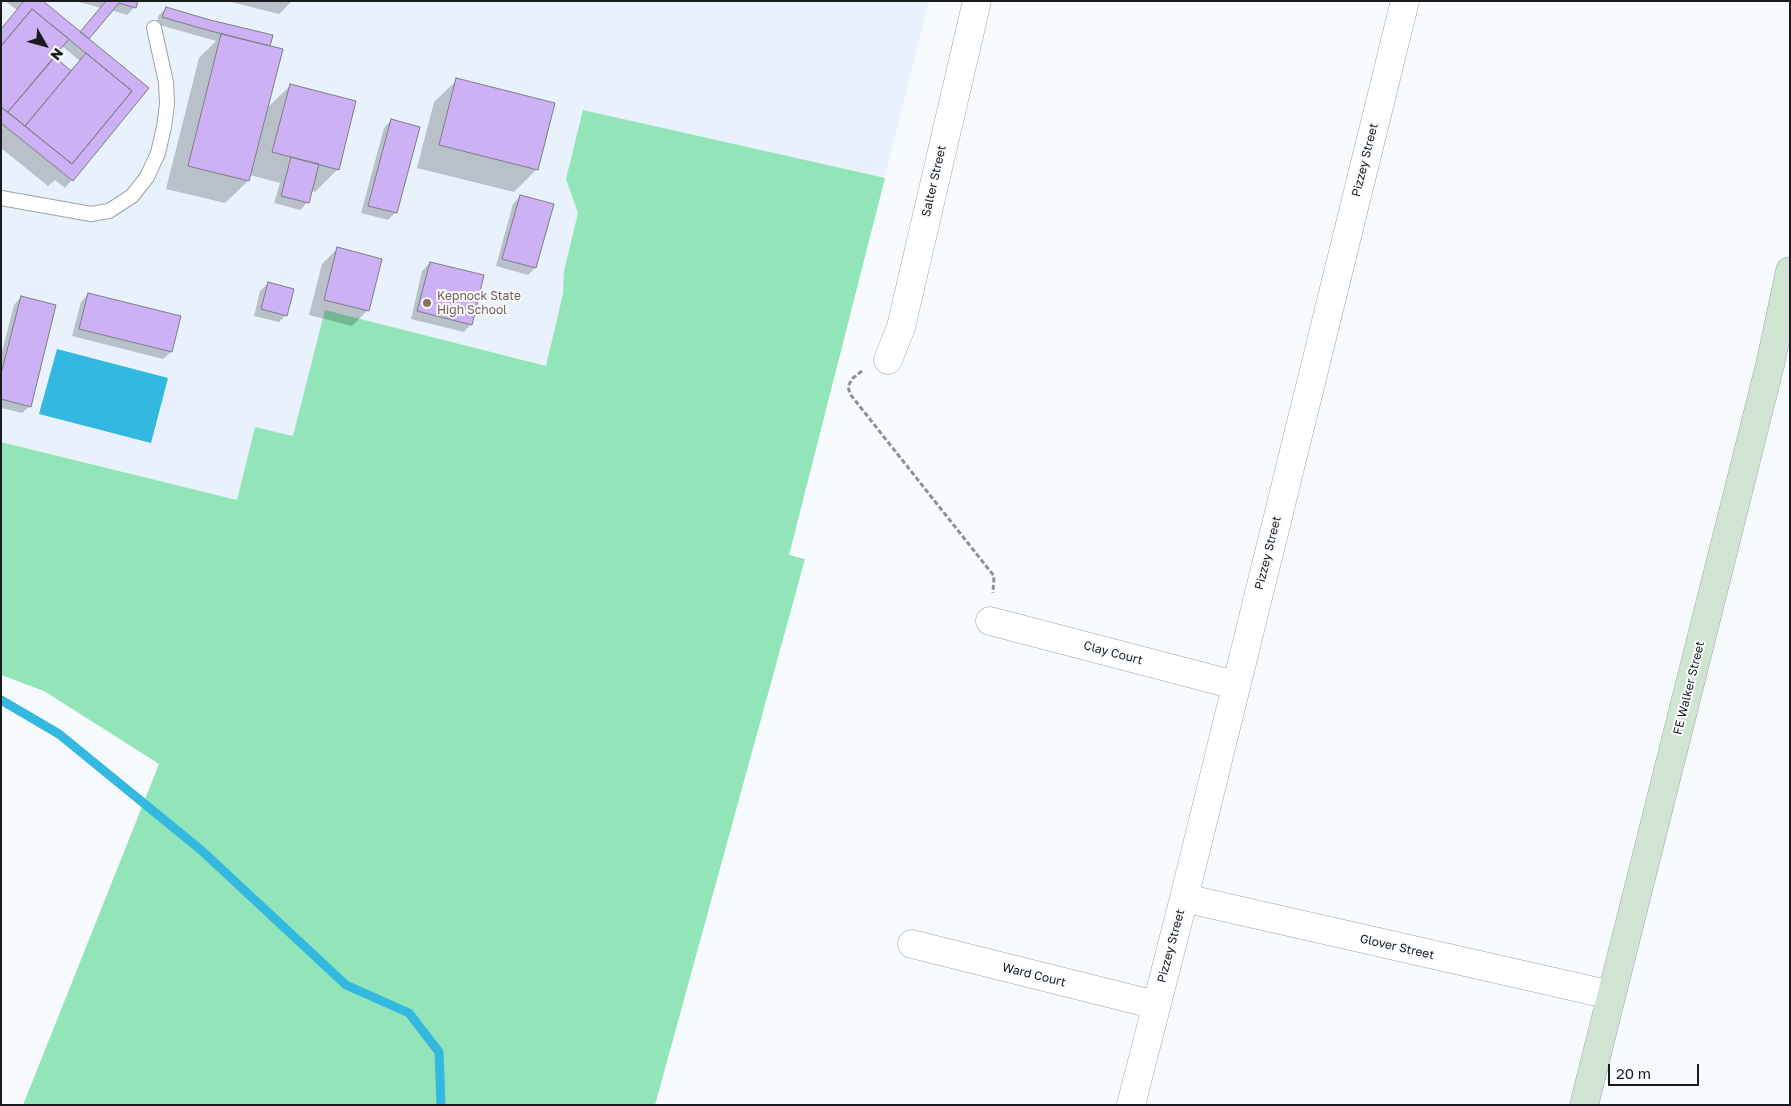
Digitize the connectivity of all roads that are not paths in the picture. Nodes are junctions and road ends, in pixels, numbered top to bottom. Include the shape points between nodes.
1 (977, 1) edge
2 (1405, 1) edge
3 (154, 28) dead end
4 (1, 198) edge
5 (1790, 271) edge
6 (888, 360) road end
7 (990, 621) road end
8 (1235, 685) junction
9 (1184, 898) junction
10 (912, 944) dead end
11 (1611, 995) junction
12 (1156, 1005) junction
13 (1131, 1105) edge
14 (1584, 1105) edge

1 - 6 street, Salter Street via 901,327
2 - 8 street, Pizzey Street
3 - 4 lane via 166,82 164,127 158,153 147,177 132,196 109,211 91,214
5 - 11 main road, FE Walker Street via 1770,365
7 - 8 street, Clay Court
8 - 9 street, Pizzey Street
9 - 11 street, Glover Street
9 - 12 street, Pizzey Street
10 - 12 street, Ward Court
11 - 14 main road, FE Walker Street
12 - 13 street, Pizzey Street

